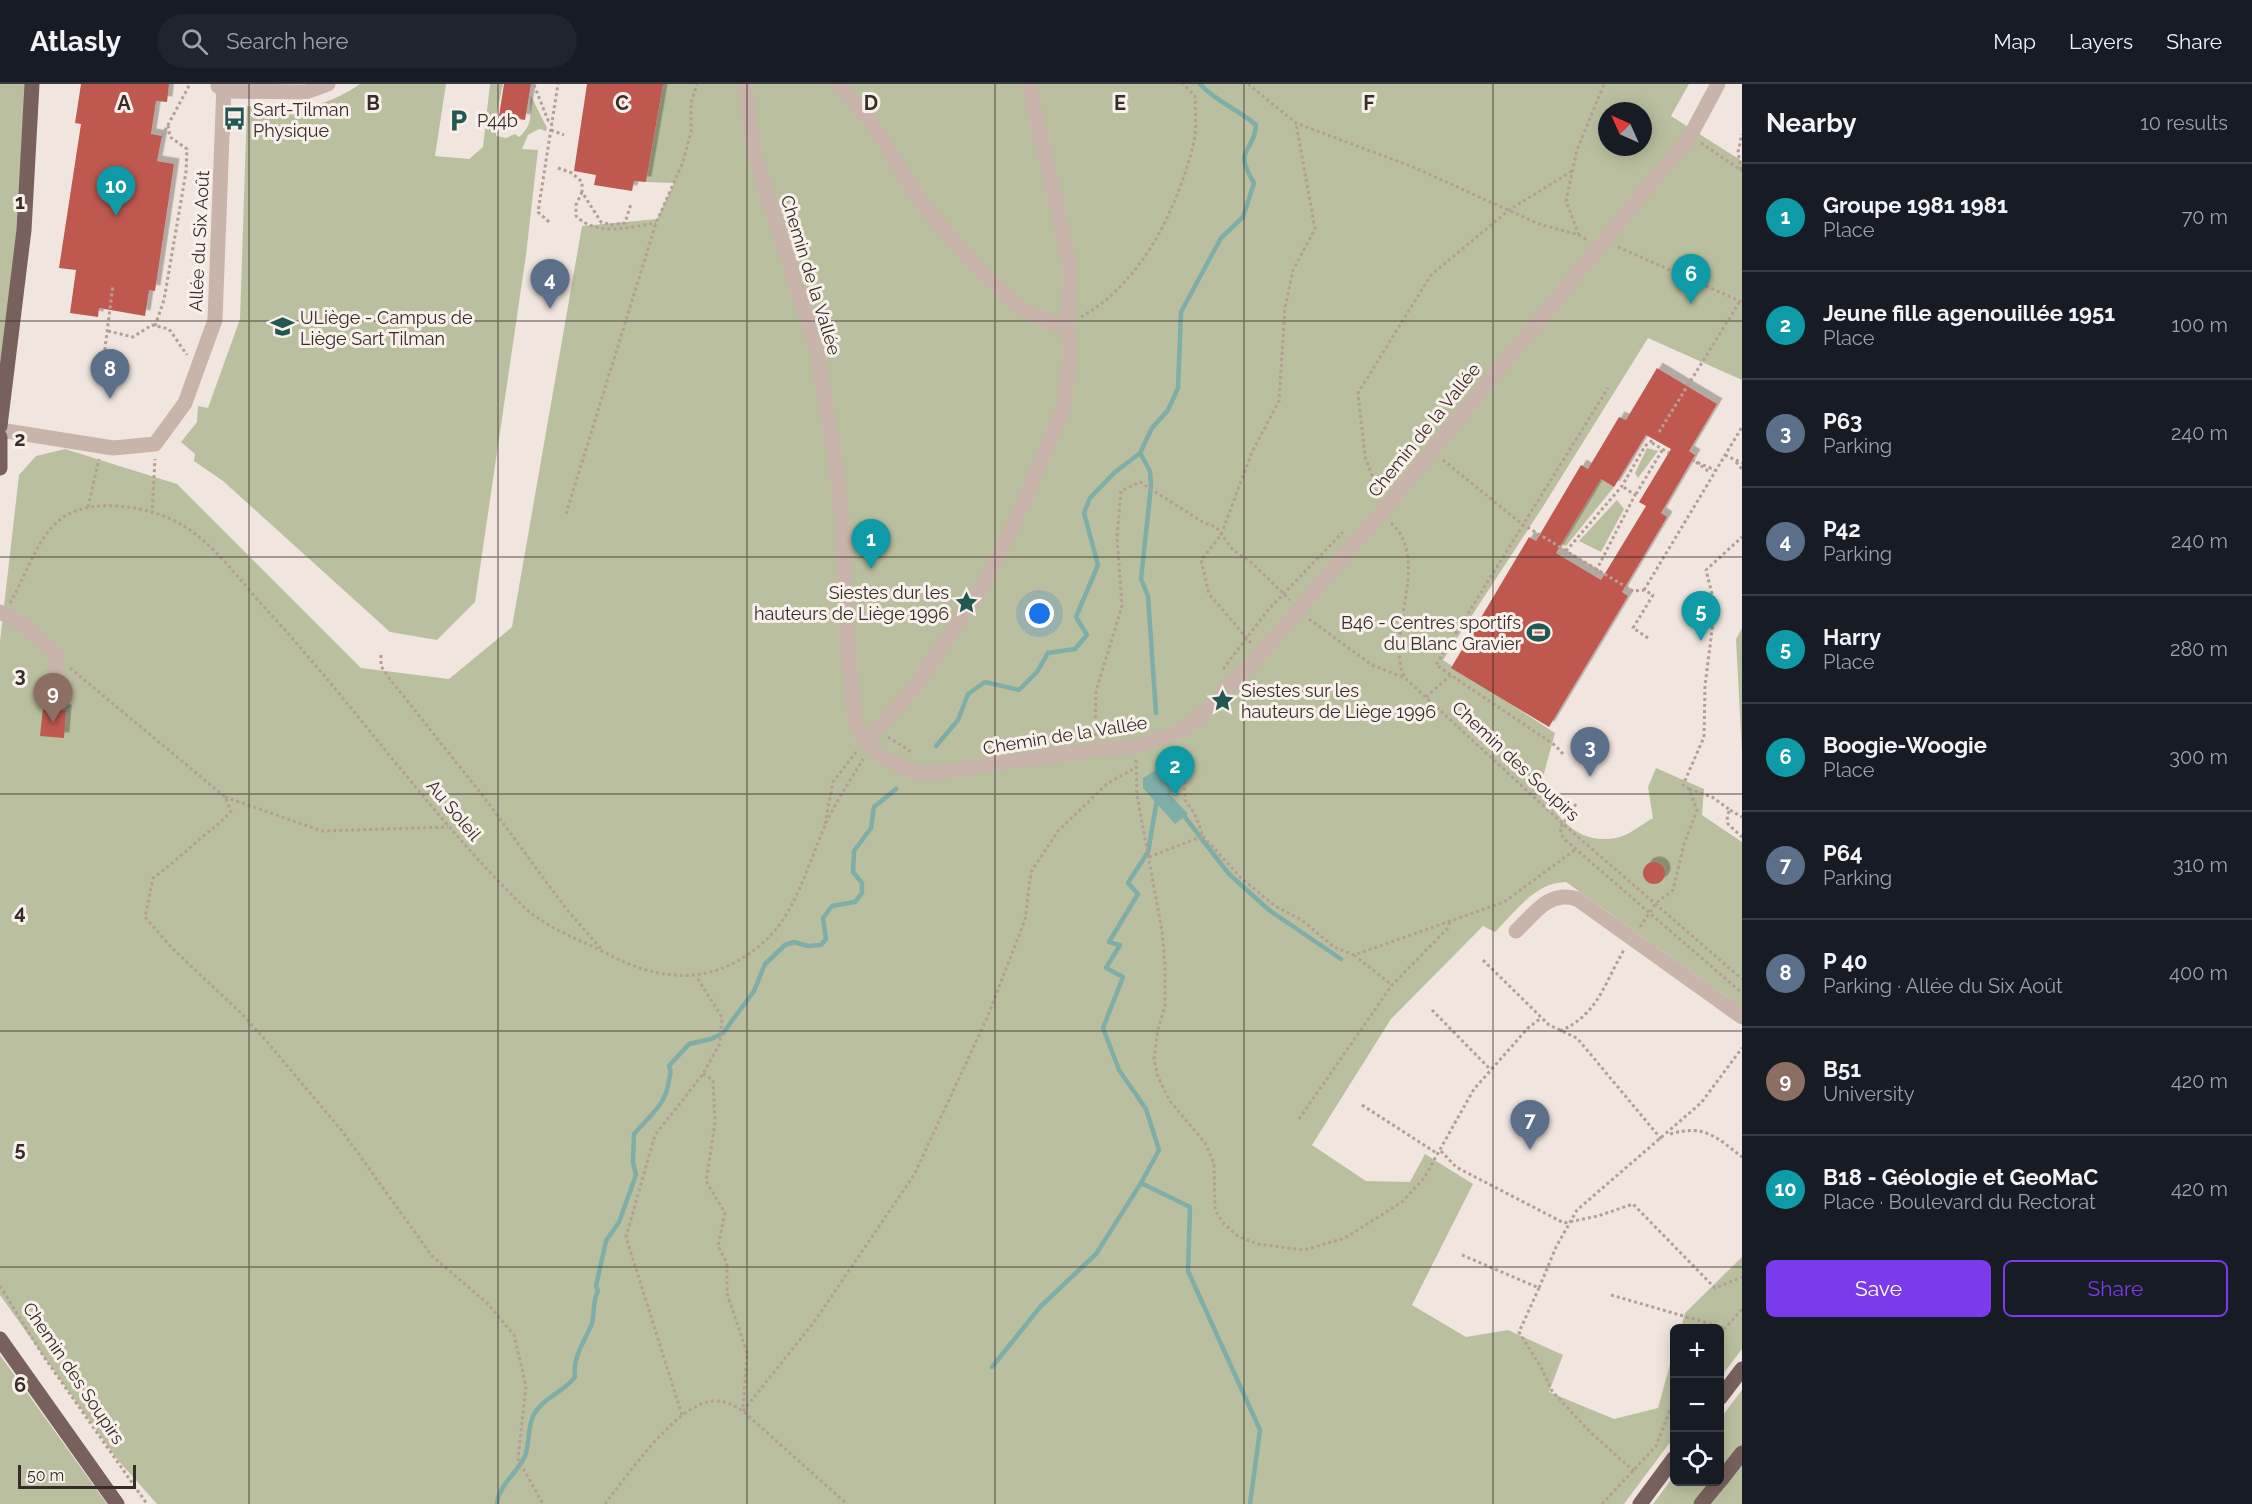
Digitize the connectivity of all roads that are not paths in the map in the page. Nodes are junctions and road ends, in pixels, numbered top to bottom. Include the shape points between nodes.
1 (32, 84) edge
2 (328, 84) edge
3 (745, 84) edge
4 (838, 84) edge
5 (1029, 84) edge
6 (1718, 84) edge
7 (222, 86) edge
8 (1067, 325) junction
9 (0, 428) edge
10 (0, 437) edge
11 (0, 468) edge
12 (0, 612) edge
13 (56, 696) dead end
14 (866, 742) junction
15 (1516, 931) dead end
16 (1742, 1017) edge
17 (0, 1339) edge
18 (1742, 1369) edge
19 (1724, 1392) edge
20 (1742, 1453) edge
21 (1670, 1463) edge
22 (1724, 1475) edge
23 (1715, 1486) edge
24 (117, 1504) edge
25 (1640, 1504) edge
26 (1701, 1504) edge

1 - 9 main road via 24,230
2 - 7 street via 306,92
3 - 14 street, Chemin de la Vallée via 754,152 764,190 816,348 843,522 850,692 855,721
4 - 8 street via 870,120 922,204 981,273 1020,308 1051,323
5 - 8 street via 1071,271
6 - 14 street, Chemin de la Vallée via 1690,136 1432,452 1261,654 1199,718 1181,731 1137,746 1094,742 925,774 884,758
7 - 9 street, Allée du Six Août via 215,320 185,403 155,444 113,448
8 - 14 street via 1071,351 1064,406 1016,520 987,579 941,652
10 - 11 main road
12 - 13 street via 24,625 57,654
15 - 16 street via 1548,900 1558,896 1577,899
17 - 24 main road
18 - 19 main road
20 - 22 main road
21 - 25 main road
23 - 26 main road

